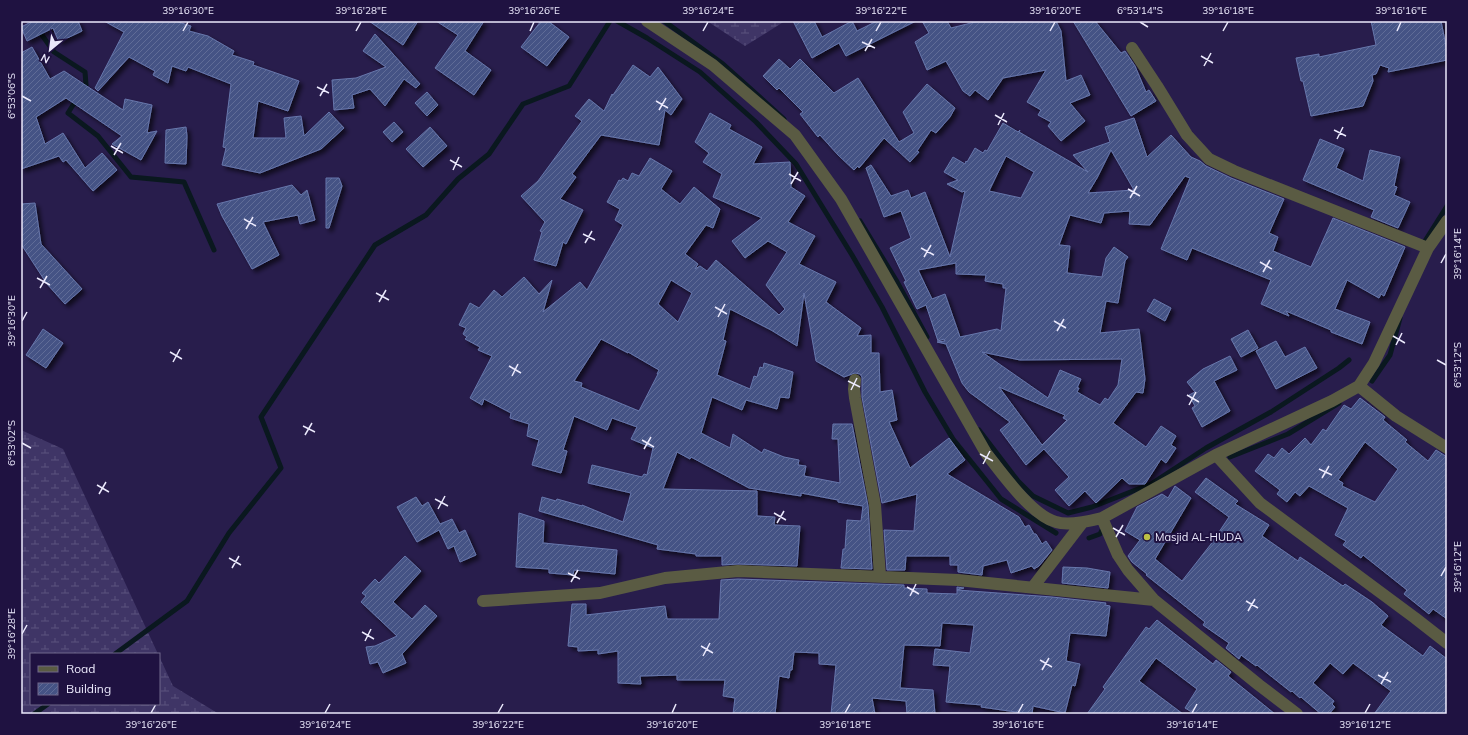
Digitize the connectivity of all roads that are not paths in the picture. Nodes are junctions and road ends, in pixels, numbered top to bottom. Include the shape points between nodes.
1 (647, 21) edge
2 (1132, 48) dead end
3 (1447, 221) edge
4 (1428, 248) junction
5 (855, 380) dead end
6 (1359, 386) junction
7 (1447, 448) edge
8 (1216, 455) junction
9 (1102, 518) junction
10 (1082, 523) junction
11 (880, 576) junction
12 (1033, 587) junction
13 (1154, 600) junction
14 (483, 601) dead end
15 (1447, 643) edge
16 (1297, 714) edge

1 - 10 street via 713,65 794,135 840,199 986,453 1010,485 1042,515 1056,522
2 - 4 street via 1158,86 1186,136 1210,159 1234,171
3 - 4 street
4 - 6 street via 1374,363
5 - 11 street via 855,398 875,505
6 - 7 street via 1396,416
6 - 8 street
8 - 9 street
8 - 15 street via 1260,503
9 - 10 street
9 - 13 street via 1118,555
10 - 12 street
11 - 12 street
11 - 14 street via 738,571 665,578 600,593
12 - 13 street
13 - 16 street

